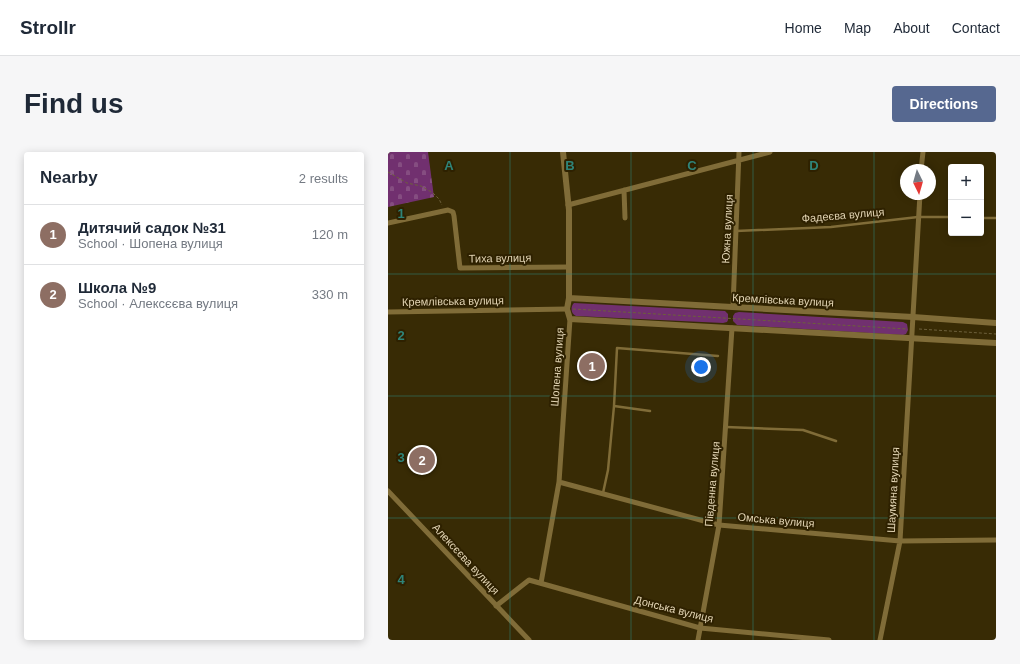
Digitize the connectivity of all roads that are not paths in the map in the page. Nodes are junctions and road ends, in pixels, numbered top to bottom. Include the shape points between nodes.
1 (563, 152) edge
2 (739, 152) edge
3 (770, 152) edge
4 (923, 152) edge
5 (740, 159) junction
6 (922, 164) edge
7 (624, 190) junction
8 (919, 200) edge
9 (568, 204) junction
10 (918, 217) junction
11 (948, 217) edge
12 (625, 218) dead end
13 (984, 218) edge
14 (996, 218) edge
15 (388, 223) edge
16 (736, 231) junction
17 (569, 267) junction
18 (569, 298) junction
19 (733, 307) junction
20 (567, 309) junction
21 (388, 312) edge
22 (913, 317) junction
23 (570, 319) junction
24 (996, 323) edge
25 (732, 328) junction
26 (911, 338) junction
27 (996, 343) edge
28 (718, 356) dead end
29 (614, 406) junction
30 (650, 411) dead end
31 (726, 427) junction
32 (836, 441) dead end
33 (559, 482) junction
34 (388, 491) edge
35 (603, 494) junction
36 (719, 525) junction
37 (996, 540) edge
38 (900, 541) junction
39 (541, 583) junction
40 (496, 606) junction
41 (700, 628) junction
42 (529, 640) edge
43 (698, 640) edge
44 (829, 640) edge
45 (880, 640) edge

1 - 9 street, Шопена вулиця
2 - 5 street, Южна вулиця
3 - 5 street
4 - 6 street
5 - 7 street
5 - 16 street, Южна вулиця
7 - 9 street
7 - 12 street
8 - 10 street
9 - 17 street, Шопена вулиця
10 - 11 lane, Фадеєва вулиця
10 - 16 lane, Фадеєва вулиця via 831,227
10 - 22 street
13 - 14 lane
15 - 17 street, Тиха вулиця via 448,210 453,212 454,216 460,268
16 - 19 street, Южна вулиця
17 - 18 street, Шопена вулиця
18 - 19 street, Кремлівська вулиця
18 - 20 street, Шопена вулиця
19 - 22 street, Кремлівська вулиця
20 - 21 street, Кремлівська вулиця
20 - 23 street, Шопена вулиця
22 - 24 street, Кремлівська вулиця
22 - 26 street, Шаумяна вулиця
23 - 25 street
23 - 33 street, Шопена вулиця
25 - 26 street
25 - 31 street, Південна вулиця
26 - 27 street
26 - 38 street, Шаумяна вулиця
28 - 29 lane via 617,348
29 - 30 lane
29 - 35 lane
31 - 32 lane via 803,430
31 - 36 street, Південна вулиця
33 - 35 street, Омська вулиця
33 - 39 street, Шопена вулиця
34 - 40 street, Алексєєва вулиця
35 - 36 street, Омська вулиця
36 - 38 street, Омська вулиця
36 - 41 street, Південна вулиця
37 - 38 street, Омська вулиця
38 - 45 street, Шаумяна вулиця
39 - 40 street via 529,580
39 - 41 street, Донська вулиця
40 - 42 street, Алексєєва вулиця
41 - 43 street, Південна вулиця
41 - 44 street, Донська вулиця

